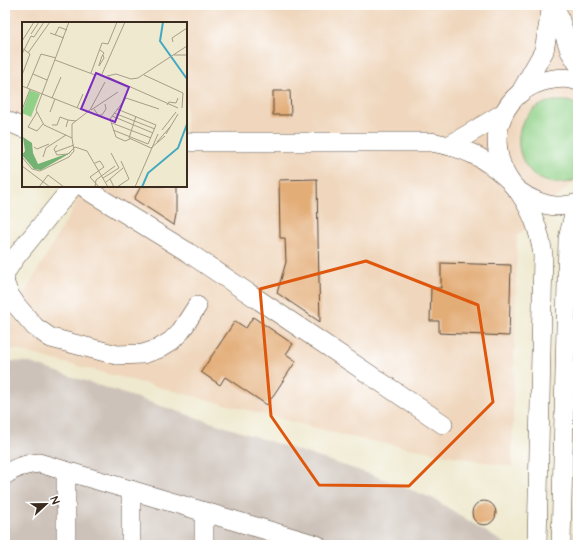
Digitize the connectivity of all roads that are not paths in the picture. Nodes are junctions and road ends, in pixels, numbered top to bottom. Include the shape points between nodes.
1 (554, 5) edge
2 (578, 64) edge
3 (578, 81) edge
4 (522, 90) junction
5 (502, 114) junction
6 (5, 120) edge
7 (22, 128) edge
8 (187, 142) edge
9 (450, 145) junction
10 (514, 185) junction
11 (72, 187) edge
12 (84, 187) edge
13 (578, 203) edge
14 (578, 208) edge
15 (5, 278) edge
16 (5, 284) edge
17 (198, 306) dead end
18 (443, 424) dead end
19 (66, 471) junction
20 (5, 476) edge
21 (131, 490) junction
22 (204, 512) junction
23 (66, 545) edge
24 (131, 545) edge
25 (204, 545) edge
26 (317, 545) edge
27 (537, 545) edge
28 (561, 545) edge

1 - 2 street via 570,51
1 - 4 street via 544,51
3 - 4 street via 556,78 538,82
4 - 5 street
5 - 9 street
5 - 10 street via 497,130 497,148 500,164
6 - 7 street
8 - 9 street via 432,142
9 - 10 street via 481,158
10 - 13 street via 536,201 556,206
10 - 27 street via 533,216 543,255
11 - 15 street via 14,259 5,273
12 - 18 street via 186,251
14 - 28 street via 575,210 568,239
16 - 17 street via 9,294 35,327 50,338 117,355 143,354 158,349 181,331
19 - 20 street via 29,464 18,467
19 - 21 street
19 - 23 street
21 - 22 street
21 - 24 street
22 - 25 street
22 - 26 street

